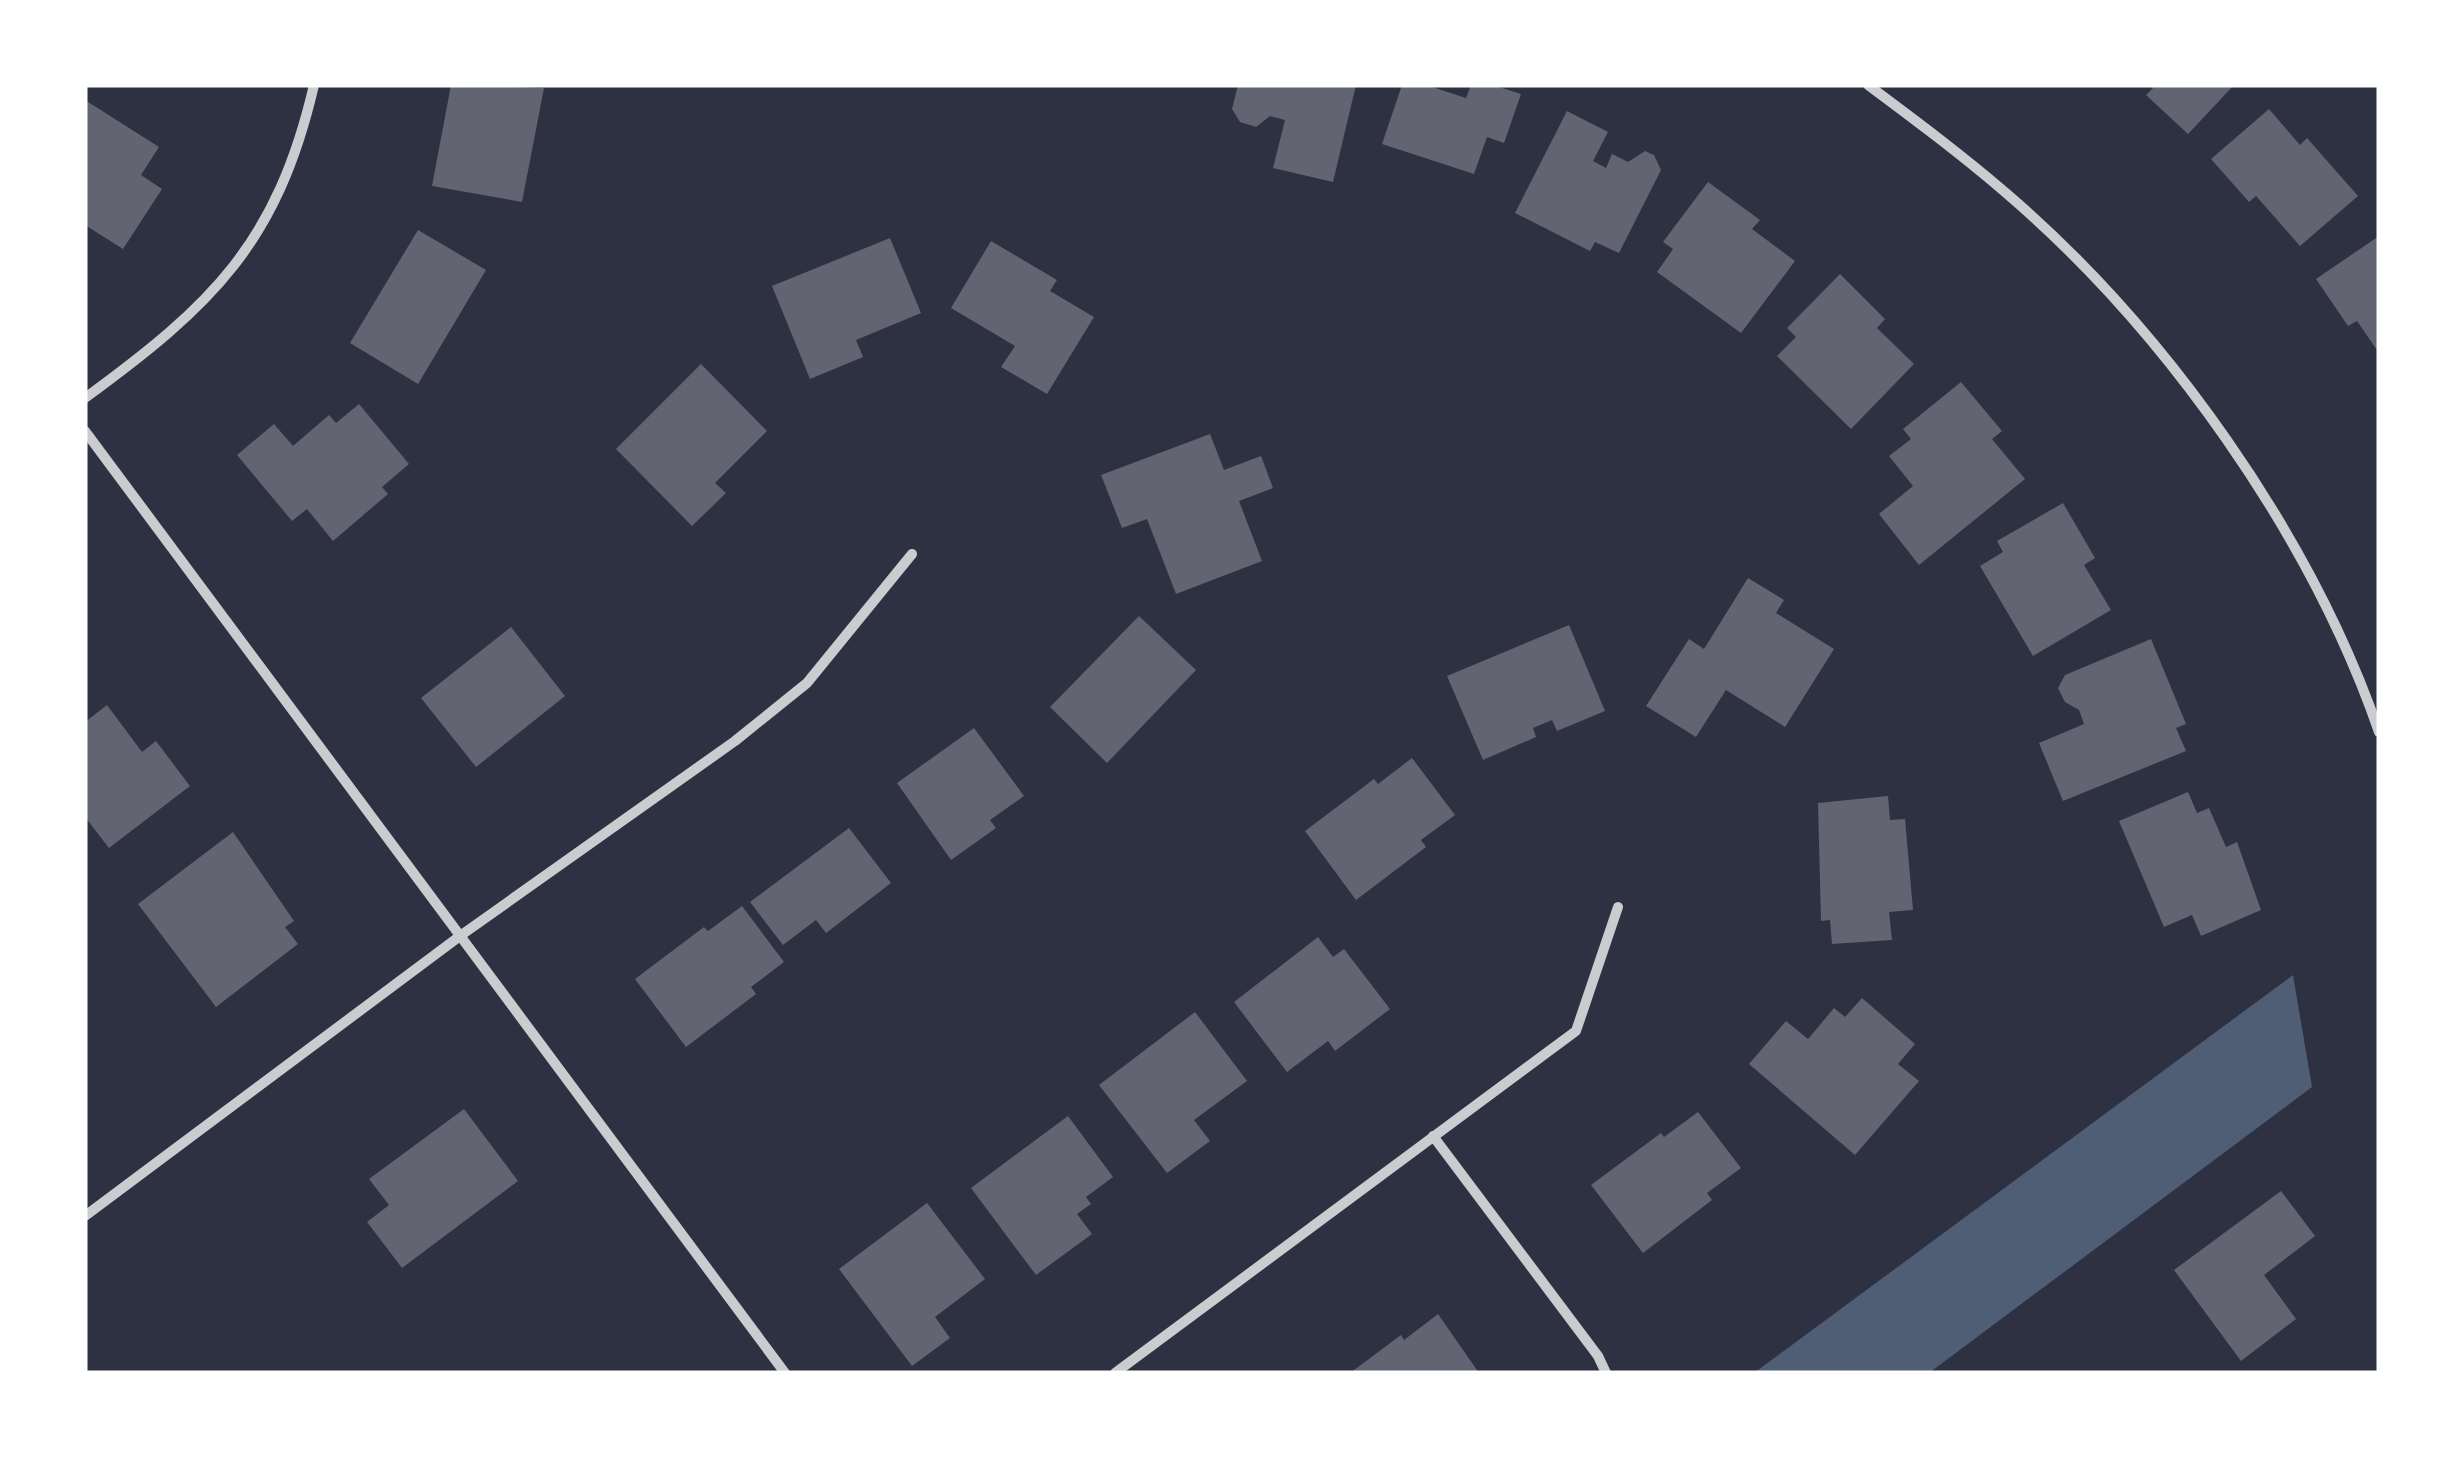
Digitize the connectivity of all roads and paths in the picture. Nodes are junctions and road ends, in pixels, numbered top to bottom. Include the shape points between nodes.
1 (314, 85) edge
2 (1868, 85) edge
3 (85, 398) edge
4 (85, 431) edge
5 (912, 554) dead end
6 (2379, 732) edge
7 (1618, 907) dead end
8 (460, 936) junction
9 (1433, 1136) junction
10 (85, 1216) edge
11 (785, 1373) edge
12 (1115, 1373) edge
13 (1606, 1373) edge

1 - 3 street via 280,193 232,272 202,307
2 - 6 street via 2008,194 2165,358 2302,564
4 - 8 street
5 - 8 street via 807,683 736,741
7 - 9 street via 1576,1031
8 - 10 street
8 - 11 street
9 - 12 street
9 - 13 street

